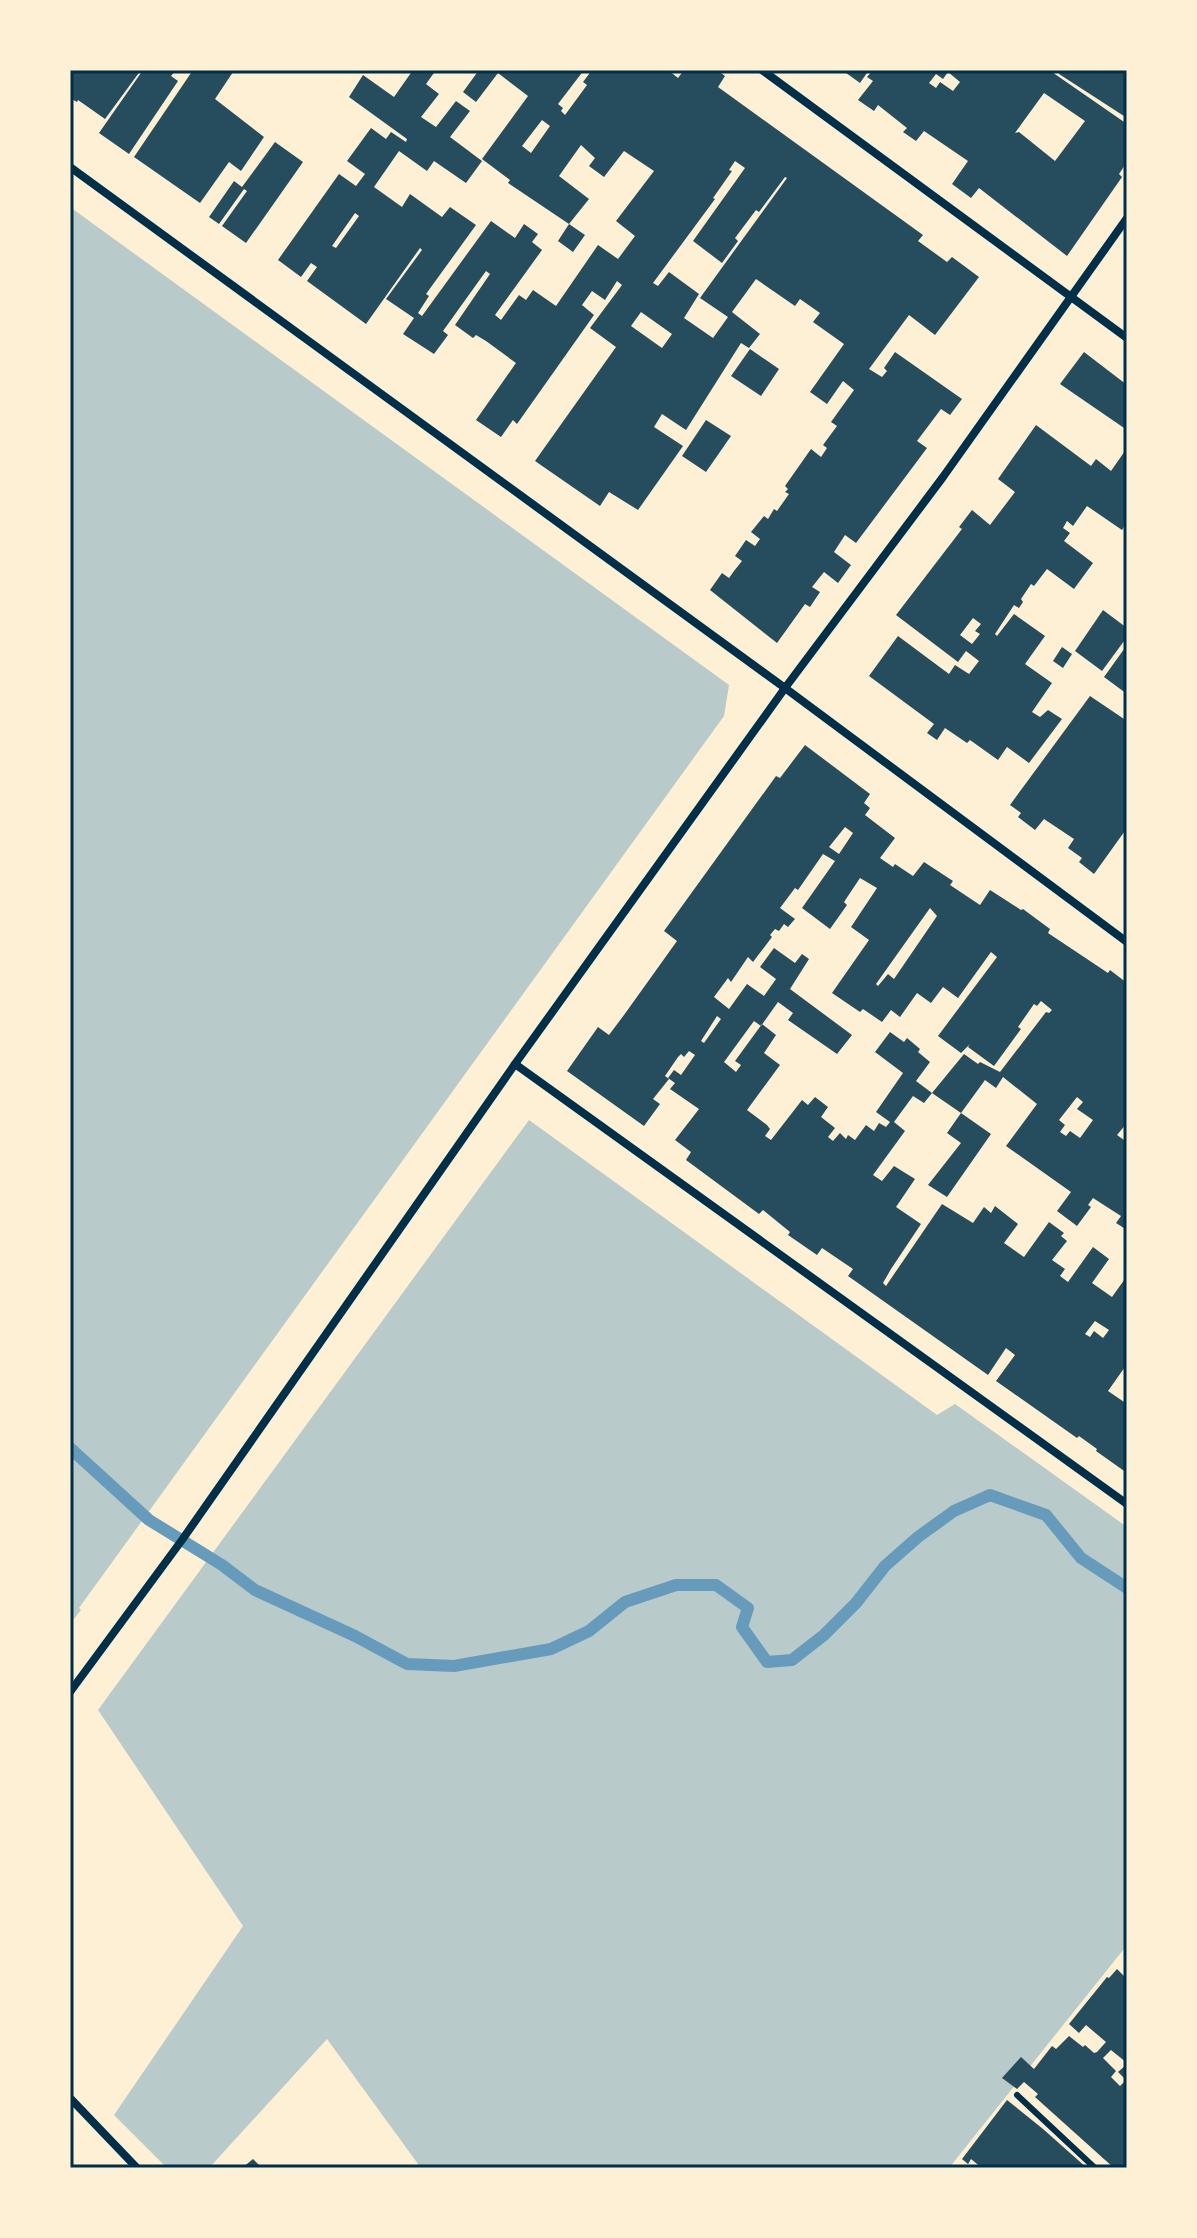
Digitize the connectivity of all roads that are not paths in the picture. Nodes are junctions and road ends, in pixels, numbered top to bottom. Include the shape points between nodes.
1 (762, 70) edge
2 (70, 167) edge
3 (1127, 218) edge
4 (1071, 298) junction
5 (1127, 338) edge
6 (785, 688) junction
7 (1127, 942) edge
8 (515, 1064) junction
9 (1127, 1504) edge
10 (70, 1692) edge
11 (1017, 2095) dead end
12 (70, 2098) edge
13 (137, 2168) edge
14 (1095, 2168) edge

1 - 4 street
2 - 6 street
3 - 4 street
4 - 5 street
4 - 6 street
6 - 7 street
6 - 8 street
8 - 9 street
8 - 10 street
11 - 14 lane
12 - 13 street

